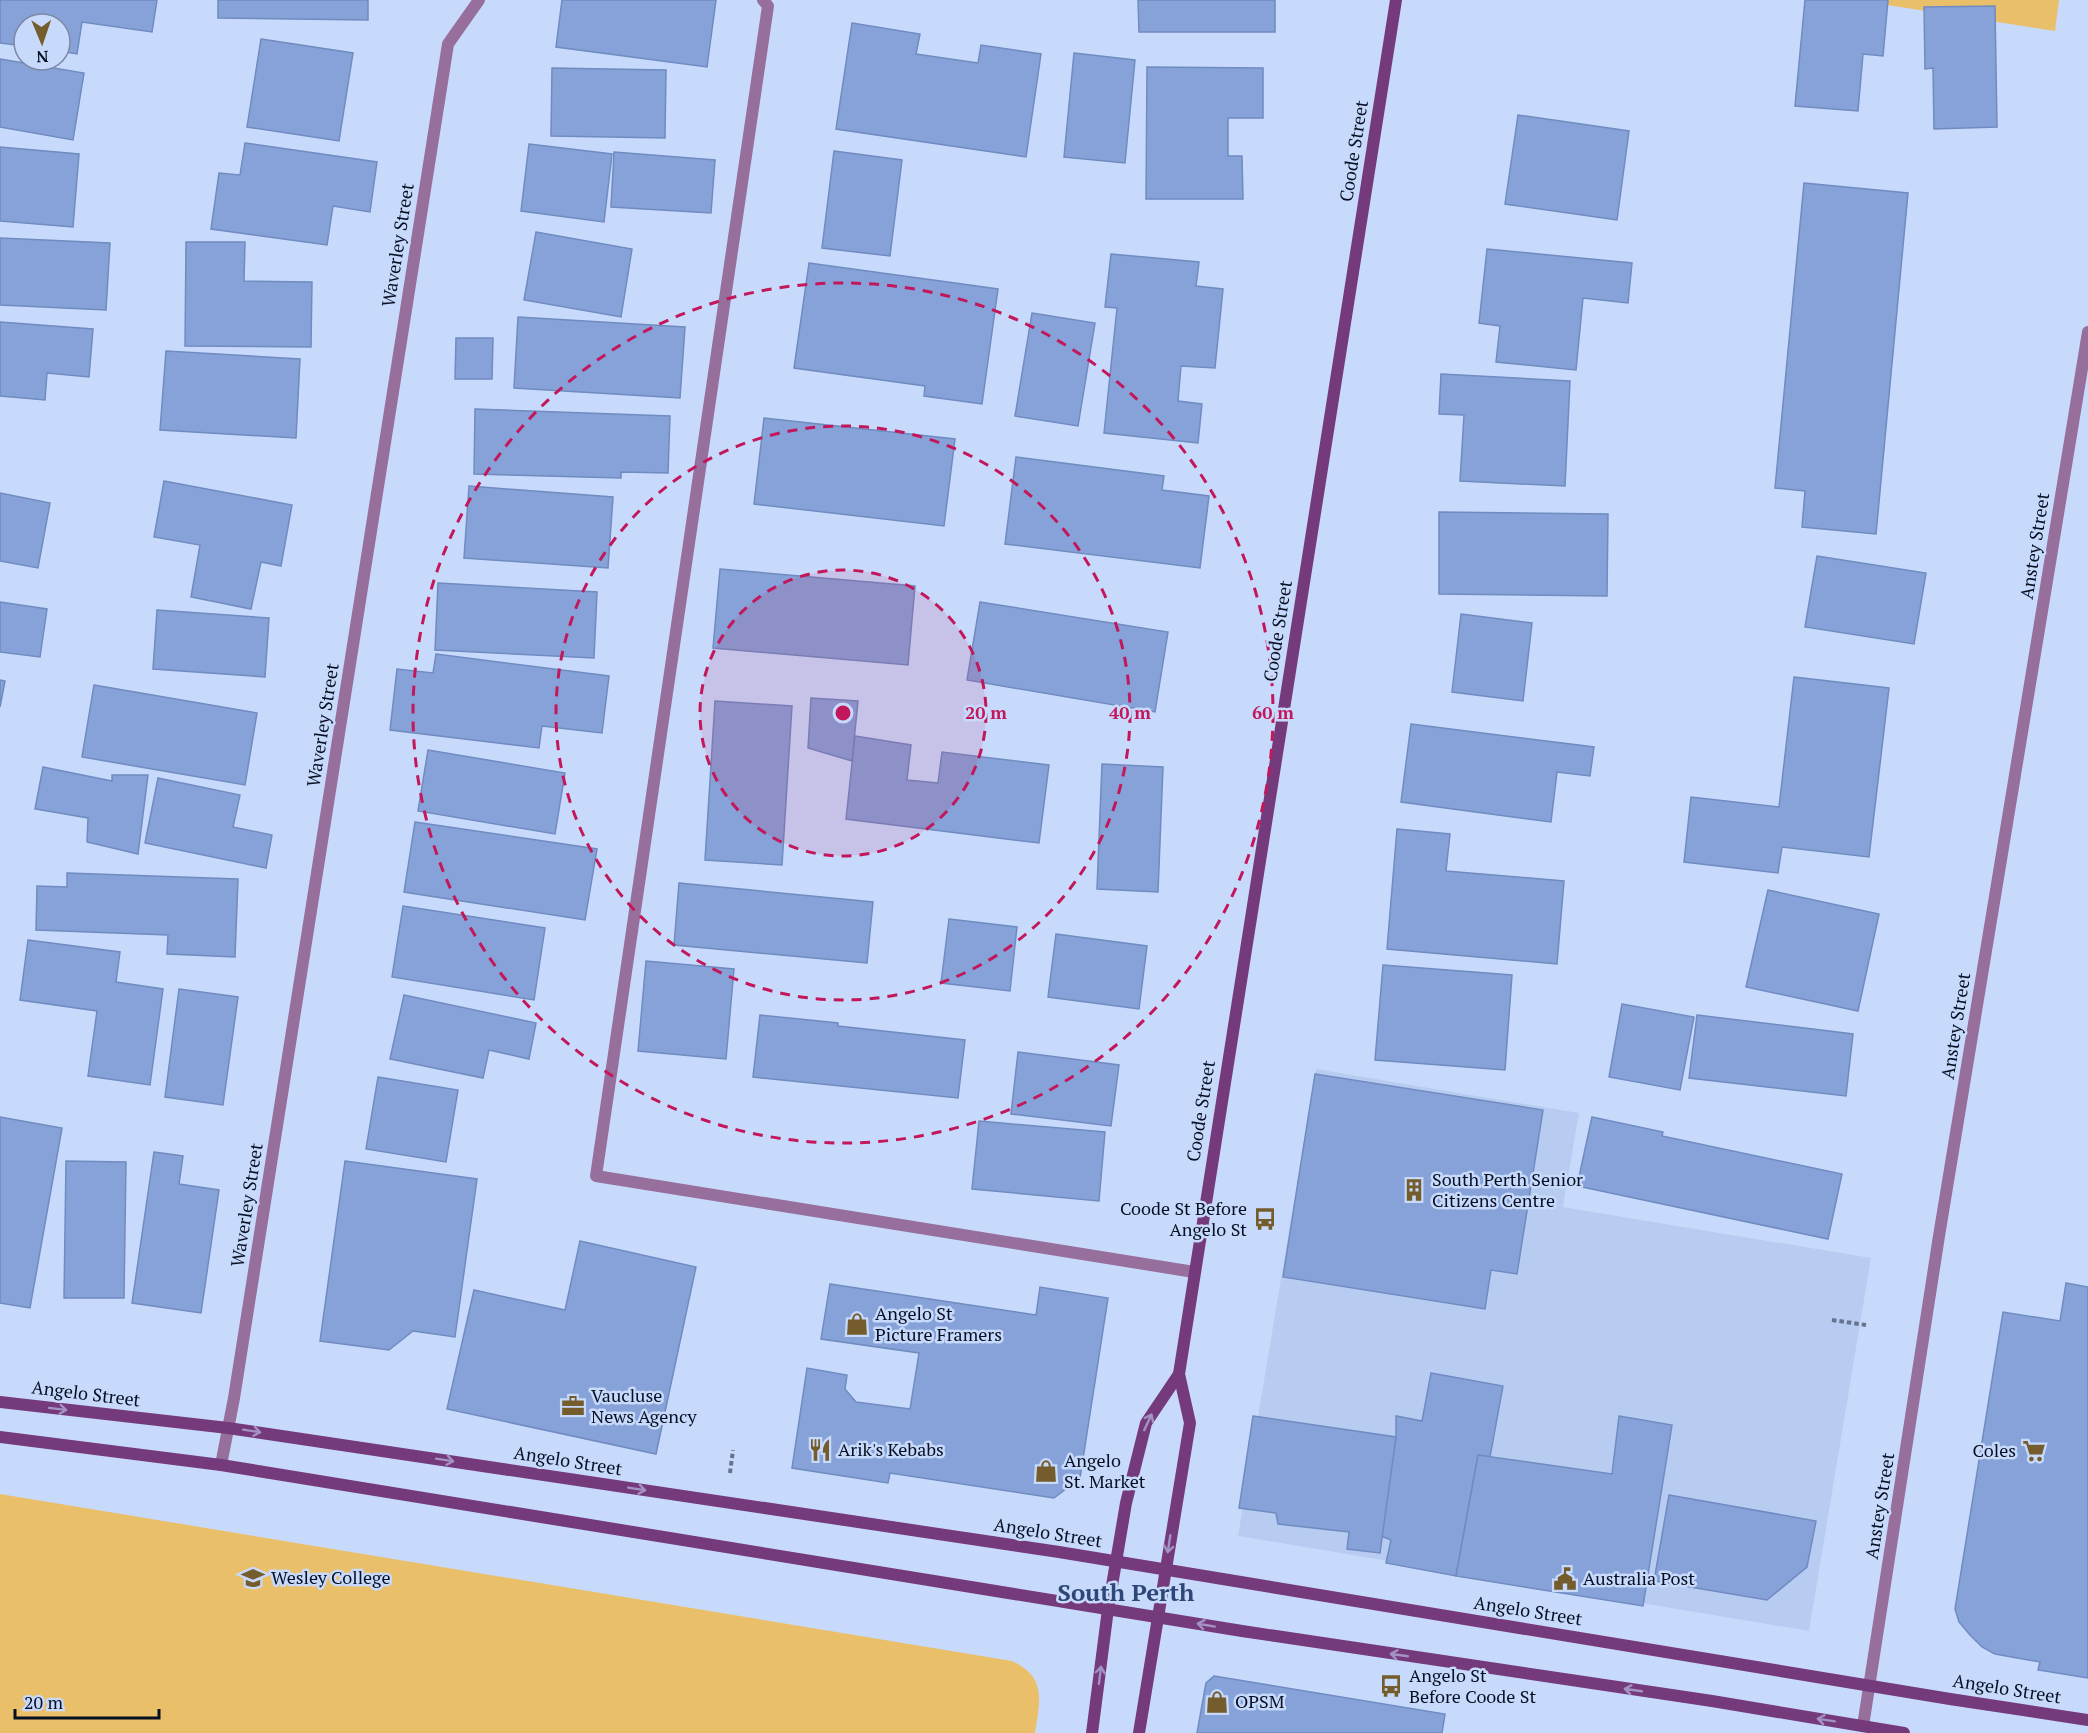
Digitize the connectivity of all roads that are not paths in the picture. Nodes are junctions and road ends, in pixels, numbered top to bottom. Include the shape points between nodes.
1 (479, 0) edge
2 (763, 0) edge
3 (1396, 0) edge
4 (2088, 332) edge
5 (1194, 1272) junction
6 (1179, 1374) junction
7 (0, 1402) edge
8 (228, 1428) junction
9 (0, 1437) edge
10 (221, 1465) junction
11 (1117, 1563) junction
12 (1165, 1571) junction
13 (1108, 1609) junction
14 (1159, 1617) junction
15 (1869, 1685) junction
16 (2088, 1720) edge
17 (1863, 1726) junction
18 (1092, 1733) edge
19 (1139, 1733) edge
20 (1904, 1733) edge

1 - 8 street, Waverley Street via 448,44
2 - 5 street via 768,6 767,18 596,1176
3 - 5 street, Coode Street
4 - 15 street, Anstey Street
5 - 6 street, Coode Street
11 -> 6 street, Coode Street via 1126,1503 1146,1423
6 -> 12 street, Coode Street via 1190,1424
7 -> 8 street, Angelo Street
8 - 10 street, Waverley Street
8 -> 11 street, Angelo Street
9 - 10 street
10 - 13 street
11 - 12 street, Angelo Street
11 - 13 street, Coode Street
12 - 14 street, Coode Street
12 - 15 street, Angelo Street
13 - 14 street
18 -> 13 street, Coode Street
17 -> 14 street
14 - 19 street, Coode Street
15 - 16 street, Angelo Street
15 - 17 street, Anstey Street
17 - 20 street

